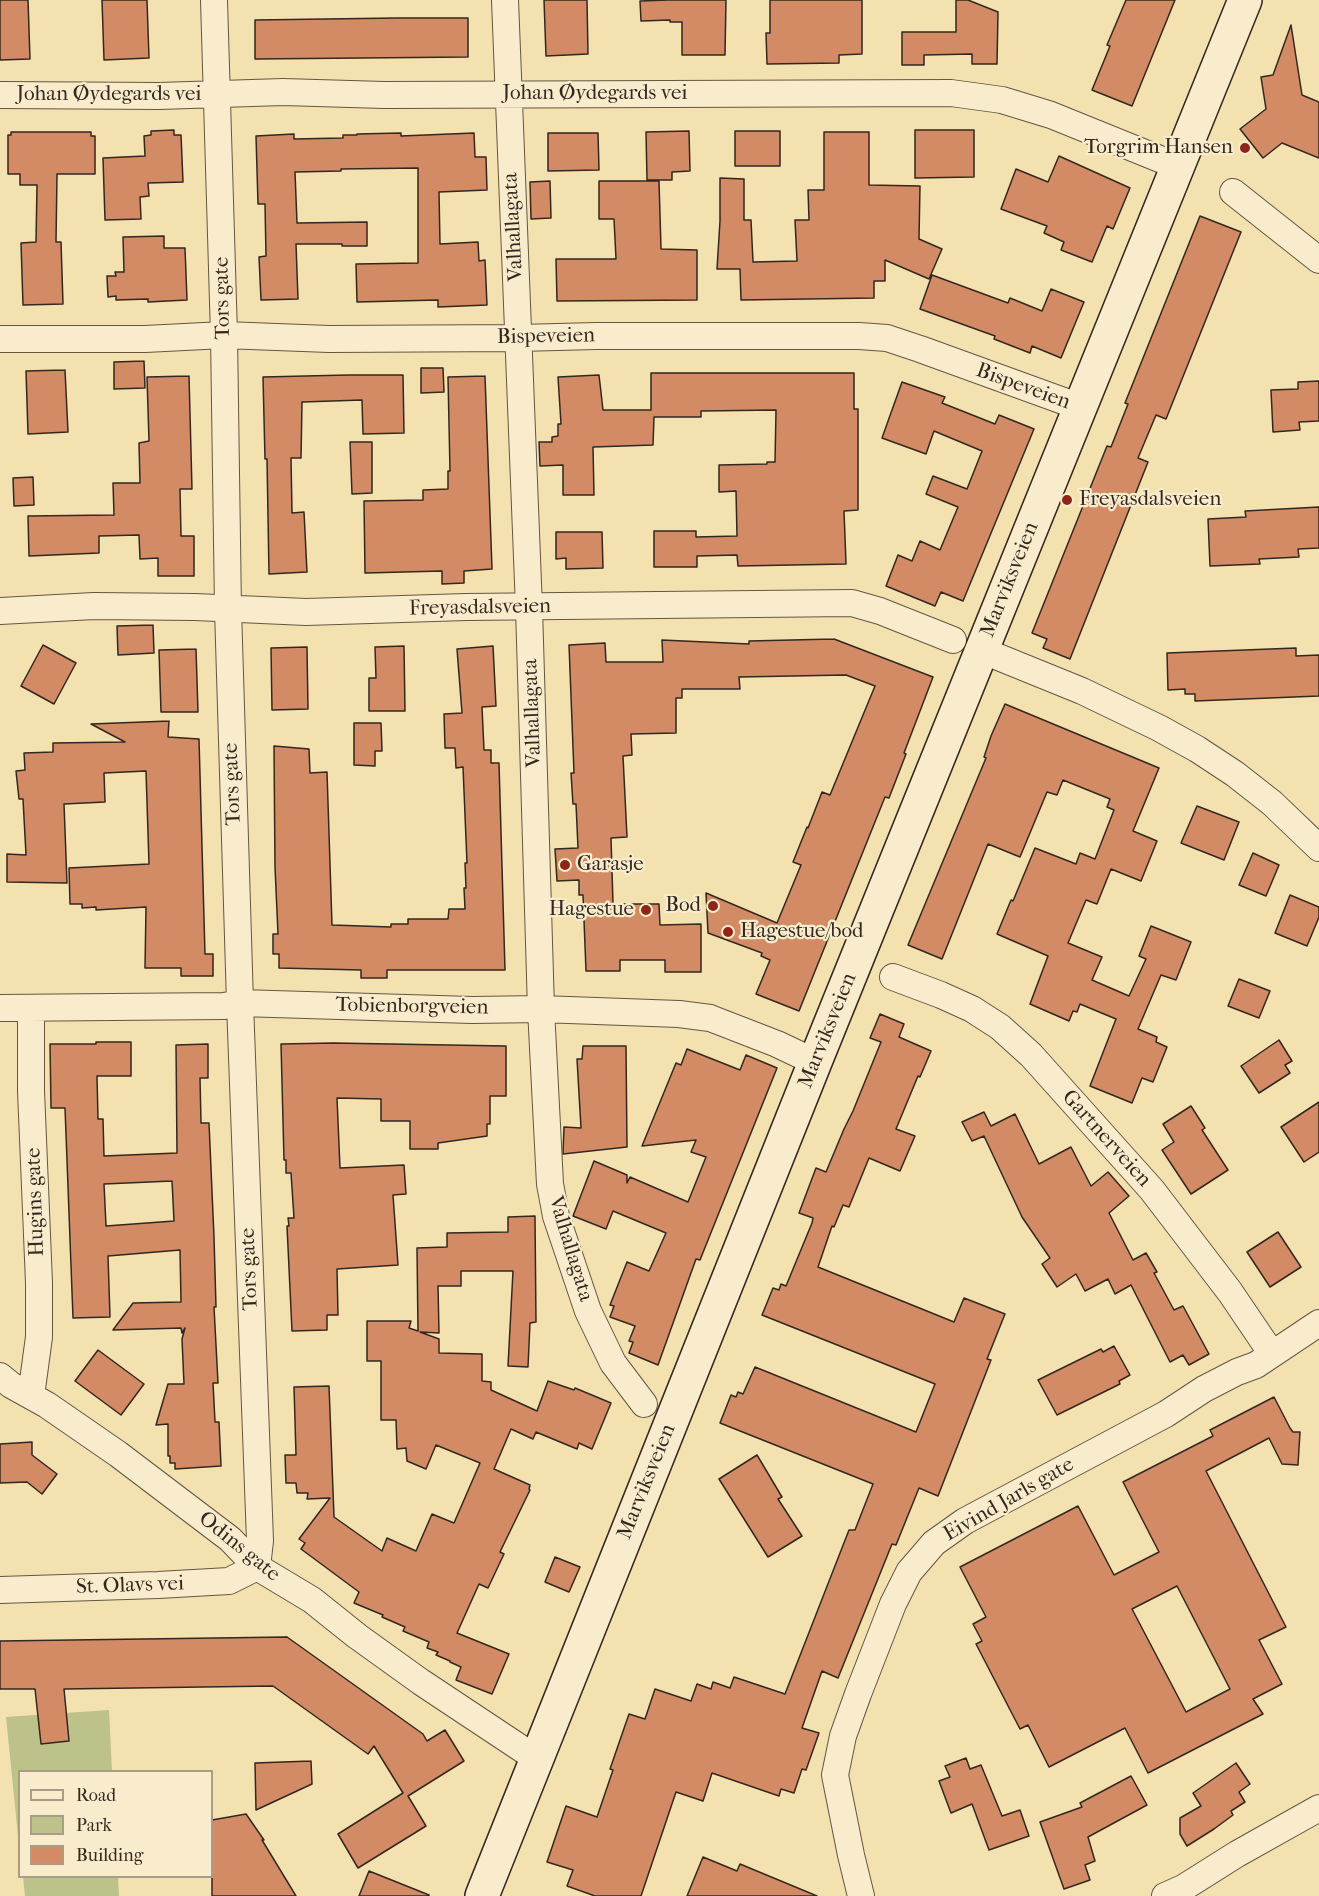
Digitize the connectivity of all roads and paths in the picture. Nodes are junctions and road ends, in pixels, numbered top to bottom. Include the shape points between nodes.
1 (214, 0) edge
2 (505, 0) edge
3 (1245, 0) edge
4 (218, 94) junction
5 (0, 95) edge
6 (508, 95) junction
7 (1177, 166) junction
8 (1233, 192) dead end
9 (1319, 260) edge
10 (224, 335) junction
11 (519, 338) junction
12 (0, 339) edge
13 (1080, 407) junction
14 (530, 608) junction
15 (228, 609) junction
16 (0, 611) edge
17 (967, 645) junction
18 (1319, 848) edge
19 (892, 977) dead end
20 (240, 1003) junction
21 (0, 1008) edge
22 (31, 1008) junction
23 (542, 1008) junction
24 (815, 1062) junction
25 (1319, 1323) edge
26 (1272, 1354) junction
27 (0, 1376) edge
28 (31, 1396) junction
29 (644, 1404) dead end
30 (256, 1567) junction
31 (0, 1590) edge
32 (537, 1759) junction
33 (1319, 1808) edge
34 (482, 1896) edge
35 (861, 1896) edge
36 (1165, 1896) edge

1 - 4 street, Tors gate
2 - 6 street, Valhallagata
3 - 7 main road, Marviksveien
4 - 5 street, Johan Øydegards vei
4 - 6 street, Johan Øydegards vei
4 - 10 street, Tors gate
6 - 7 street, Johan Øydegards vei via 951,93 1002,100 1051,115
6 - 11 street, Valhallagata
7 - 13 main road, Marviksveien
8 - 9 street
10 - 11 street, Bispeveien
10 - 12 street, Bispeveien
10 - 15 street, Tors gate
11 - 13 street, Bispeveien via 887,338
11 - 14 street, Valhallagata
13 - 17 main road, Marviksveien
14 - 15 street, Freyasdalsveien via 316,612
14 - 17 street, Freyasdalsveien via 852,603
14 - 23 street, Valhallagata
15 - 16 street, Freyasdalsveien via 94,606
15 - 20 street, Tors gate
17 - 18 street, Freyasdalsveien via 1090,695 1197,749 1272,803
17 - 24 main road, Marviksveien
19 - 26 street, Gartnerveien via 972,1010 1000,1027 1031,1055 1152,1190
20 - 22 street, Tobienborgveien
20 - 23 street, Tobienborgveien via 472,1010
20 - 30 street, Tors gate via 260,1541
21 - 22 street, Tobienborgveien
22 - 28 street, Hugins gate via 39,1337
23 - 24 street, Tobienborgveien via 710,1018
23 - 29 street, Valhallagata via 550,1184 556,1216 588,1311 613,1363
24 - 32 main road, Marviksveien
25 - 26 street, Eivind Jarls gate
26 - 35 street, Eivind Jarls gate via 965,1521 934,1543 909,1572 858,1694 835,1775
27 - 28 street, Odins gate
28 - 30 street, Odins gate via 118,1454 214,1526
30 - 31 street, St. Olavs vei via 229,1581
30 - 32 street, Odins gate via 312,1600 421,1682
32 - 34 main road, Marviksveien
33 - 36 street

